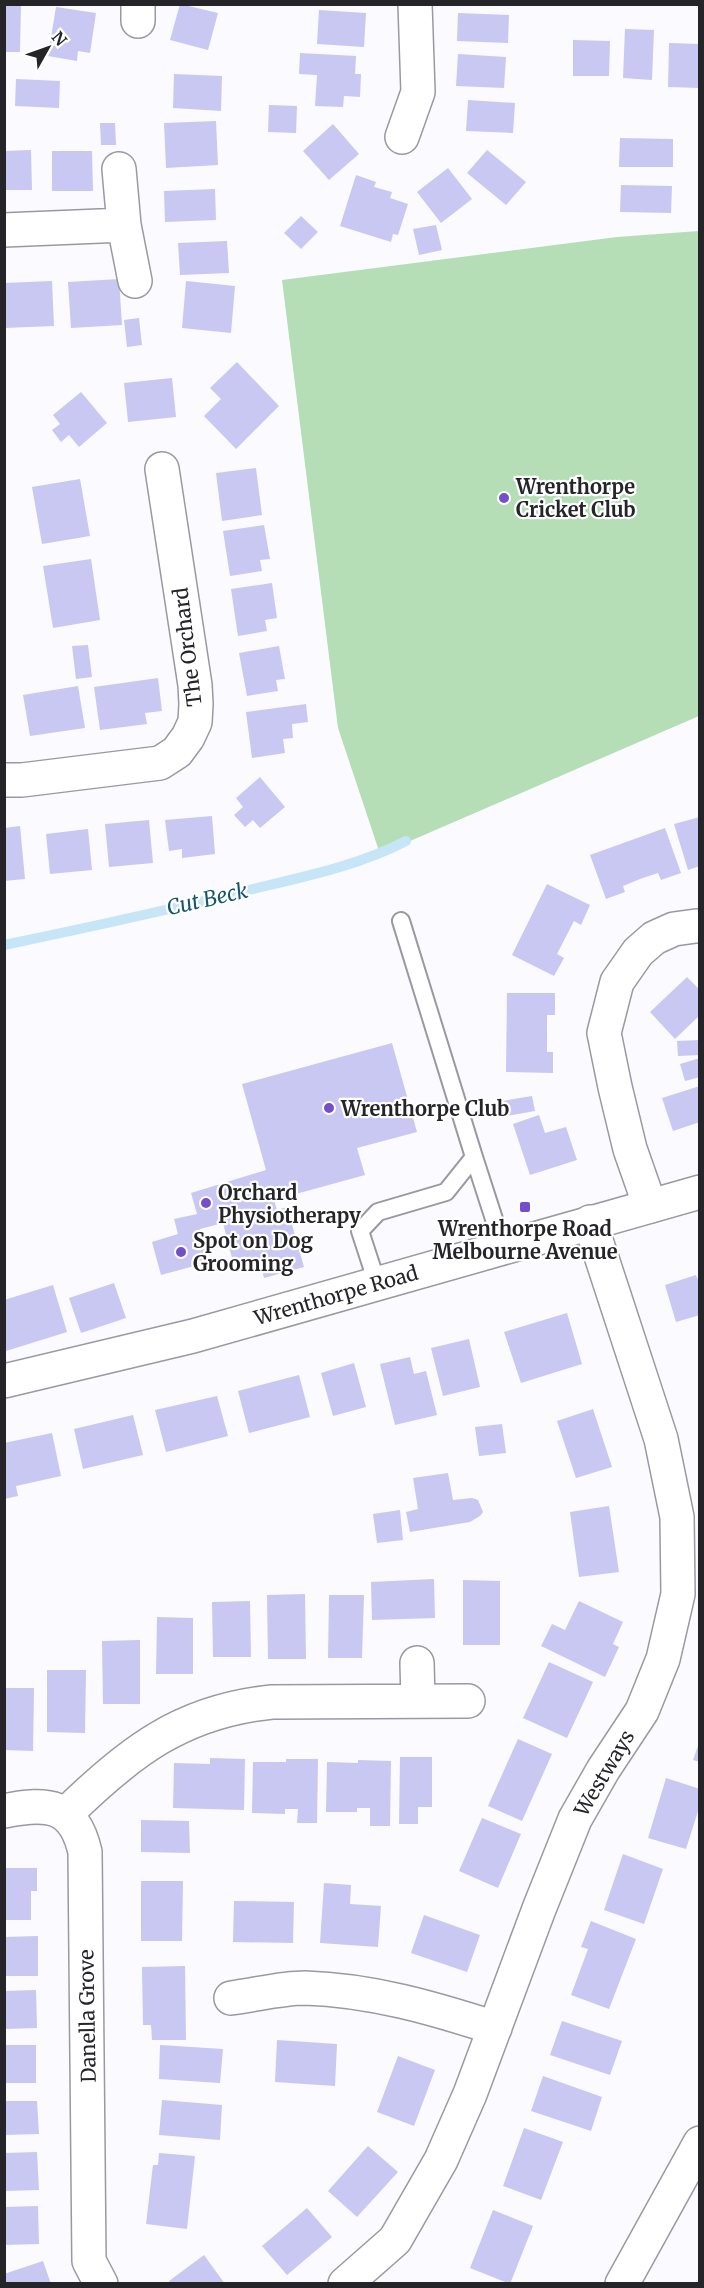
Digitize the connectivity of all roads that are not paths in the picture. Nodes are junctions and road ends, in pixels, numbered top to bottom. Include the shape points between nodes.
1 (415, 4) edge
2 (402, 137) dead end
3 (119, 169) dead end
4 (124, 225) junction
5 (4, 230) edge
6 (135, 281) dead end
7 (162, 469) dead end
8 (4, 780) edge
9 (401, 921) dead end
10 (697, 921) edge
11 (474, 1157) junction
12 (699, 1192) edge
13 (650, 1206) junction
14 (590, 1222) junction
15 (503, 1247) junction
16 (377, 1283) junction
17 (4, 1381) edge
18 (417, 1662) dead end
19 (418, 1701) junction
20 (468, 1701) dead end
21 (4, 1811) edge
22 (66, 1814) junction
23 (231, 1998) dead end
24 (495, 2028) junction
25 (699, 2143) edge
26 (101, 2283) edge
27 (345, 2283) edge
28 (622, 2283) edge

1 - 2 street via 430,95
3 - 4 street
4 - 5 street
4 - 6 street
7 - 8 street, The Orchard via 195,685 195,722 188,737 177,752 160,763
9 - 11 lane
10 - 13 street via 654,938 638,952 617,982 604,1033 630,1149
11 - 15 lane
11 - 16 lane via 446,1192 378,1212 360,1231
12 - 13 street, Wrenthorpe Road
13 - 14 street, Wrenthorpe Road
14 - 15 street, Wrenthorpe Road
14 - 24 street, Westways via 661,1439 677,1517 678,1594 663,1659 642,1711 575,1819
15 - 16 street, Wrenthorpe Road
16 - 17 street, Wrenthorpe Road via 193,1336
18 - 19 street
19 - 20 street
19 - 22 street via 272,1702 208,1714 140,1750
21 - 22 street via 32,1805
22 - 26 street, Danella Grove via 80,1832 85,1852 89,2261
23 - 24 street via 303,1988 348,1992 393,1999
24 - 27 street, Westways via 441,2160 401,2230 395,2240
25 - 28 street

